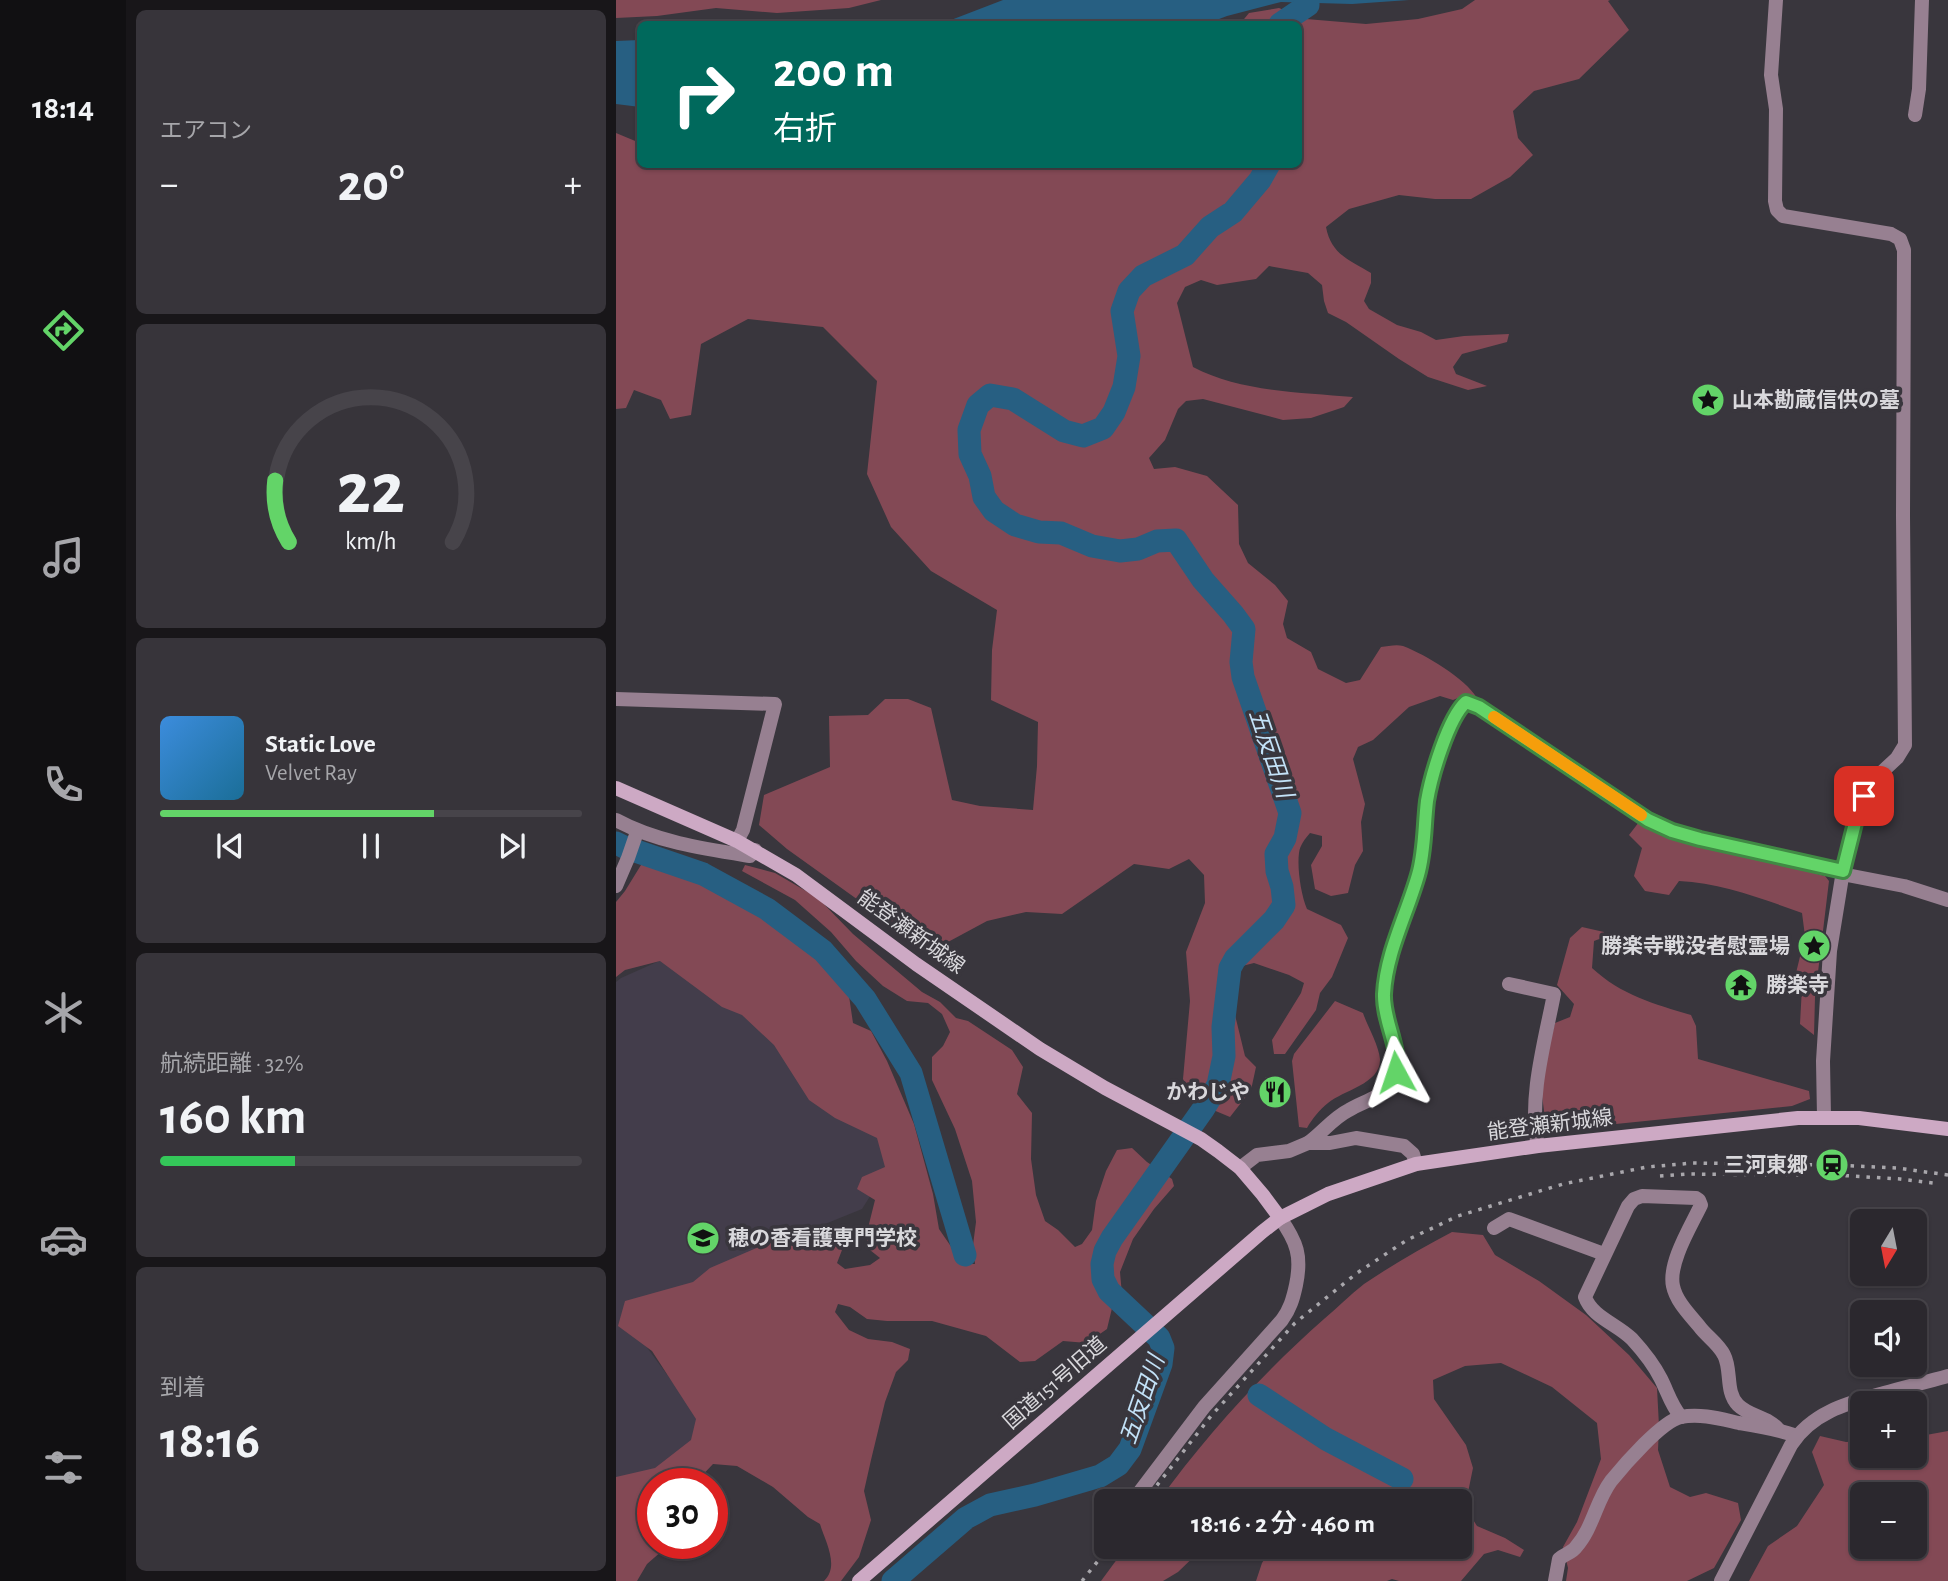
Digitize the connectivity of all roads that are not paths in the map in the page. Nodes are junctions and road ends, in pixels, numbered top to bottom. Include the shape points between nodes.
1 (1776, 0) edge
2 (1922, 0) edge
3 (1915, 115) dead end
4 (616, 699) edge
5 (616, 788) edge
6 (616, 820) edge
7 (636, 835) junction
8 (737, 841) junction
9 (755, 850) junction
10 (1843, 871) junction
11 (616, 886) edge
12 (1948, 900) edge
13 (1508, 984) dead end
14 (1824, 1117) junction
15 (1948, 1129) edge
16 (1308, 1143) junction
17 (1538, 1146) junction
18 (1416, 1164) junction
19 (1240, 1168) junction
20 (1280, 1218) junction
21 (1494, 1228) dead end
22 (1604, 1254) junction
23 (1948, 1376) edge
24 (1681, 1417) junction
25 (1779, 1430) junction
26 (1796, 1436) junction
27 (1142, 1489) edge
28 (859, 1581) edge
29 (1555, 1581) edge
30 (1721, 1581) edge

1 - 10 street via 1771,75 1777,210 1783,216 1891,234 1900,239 1904,250 1905,745 1864,796
2 - 3 street
4 - 8 street via 775,704
5 - 8 main road, 能登瀬新城線
6 - 7 street
7 - 9 street via 750,856
7 - 11 street
8 - 9 main road, 能登瀬新城線
9 - 19 main road, 能登瀬新城線 via 1040,1049 1201,1139
10 - 12 street
10 - 14 street via 1830,951
10 - 16 street via 1672,831 1466,702 1452,723 1433,777 1419,874 1384,990 1384,1009 1396,1046 1396,1072 1377,1096 1346,1111
13 - 17 street via 1554,994 1536,1096
14 - 15 main road, 能登瀬新城線
14 - 17 main road, 能登瀬新城線
16 - 18 street via 1356,1138 1404,1146
16 - 19 street via 1257,1155
17 - 18 main road, 能登瀬新城線
18 - 20 main road, 能登瀬新城線 via 1328,1194
19 - 20 main road
20 - 27 street via 1291,1234 1300,1268 1291,1308 1204,1407
20 - 28 main road, 国道151号旧道
21 - 22 street via 1509,1219
22 - 24 street via 1584,1297 1591,1310 1616,1325 1647,1356
22 - 25 street via 1634,1199 1699,1200 1701,1205 1675,1265 1674,1288 1680,1302 1723,1354 1735,1403
23 - 26 street via 1842,1405
24 - 25 street via 1702,1416
24 - 29 street via 1659,1430 1611,1482 1585,1535 1575,1549 1559,1559
25 - 26 street
26 - 30 street

